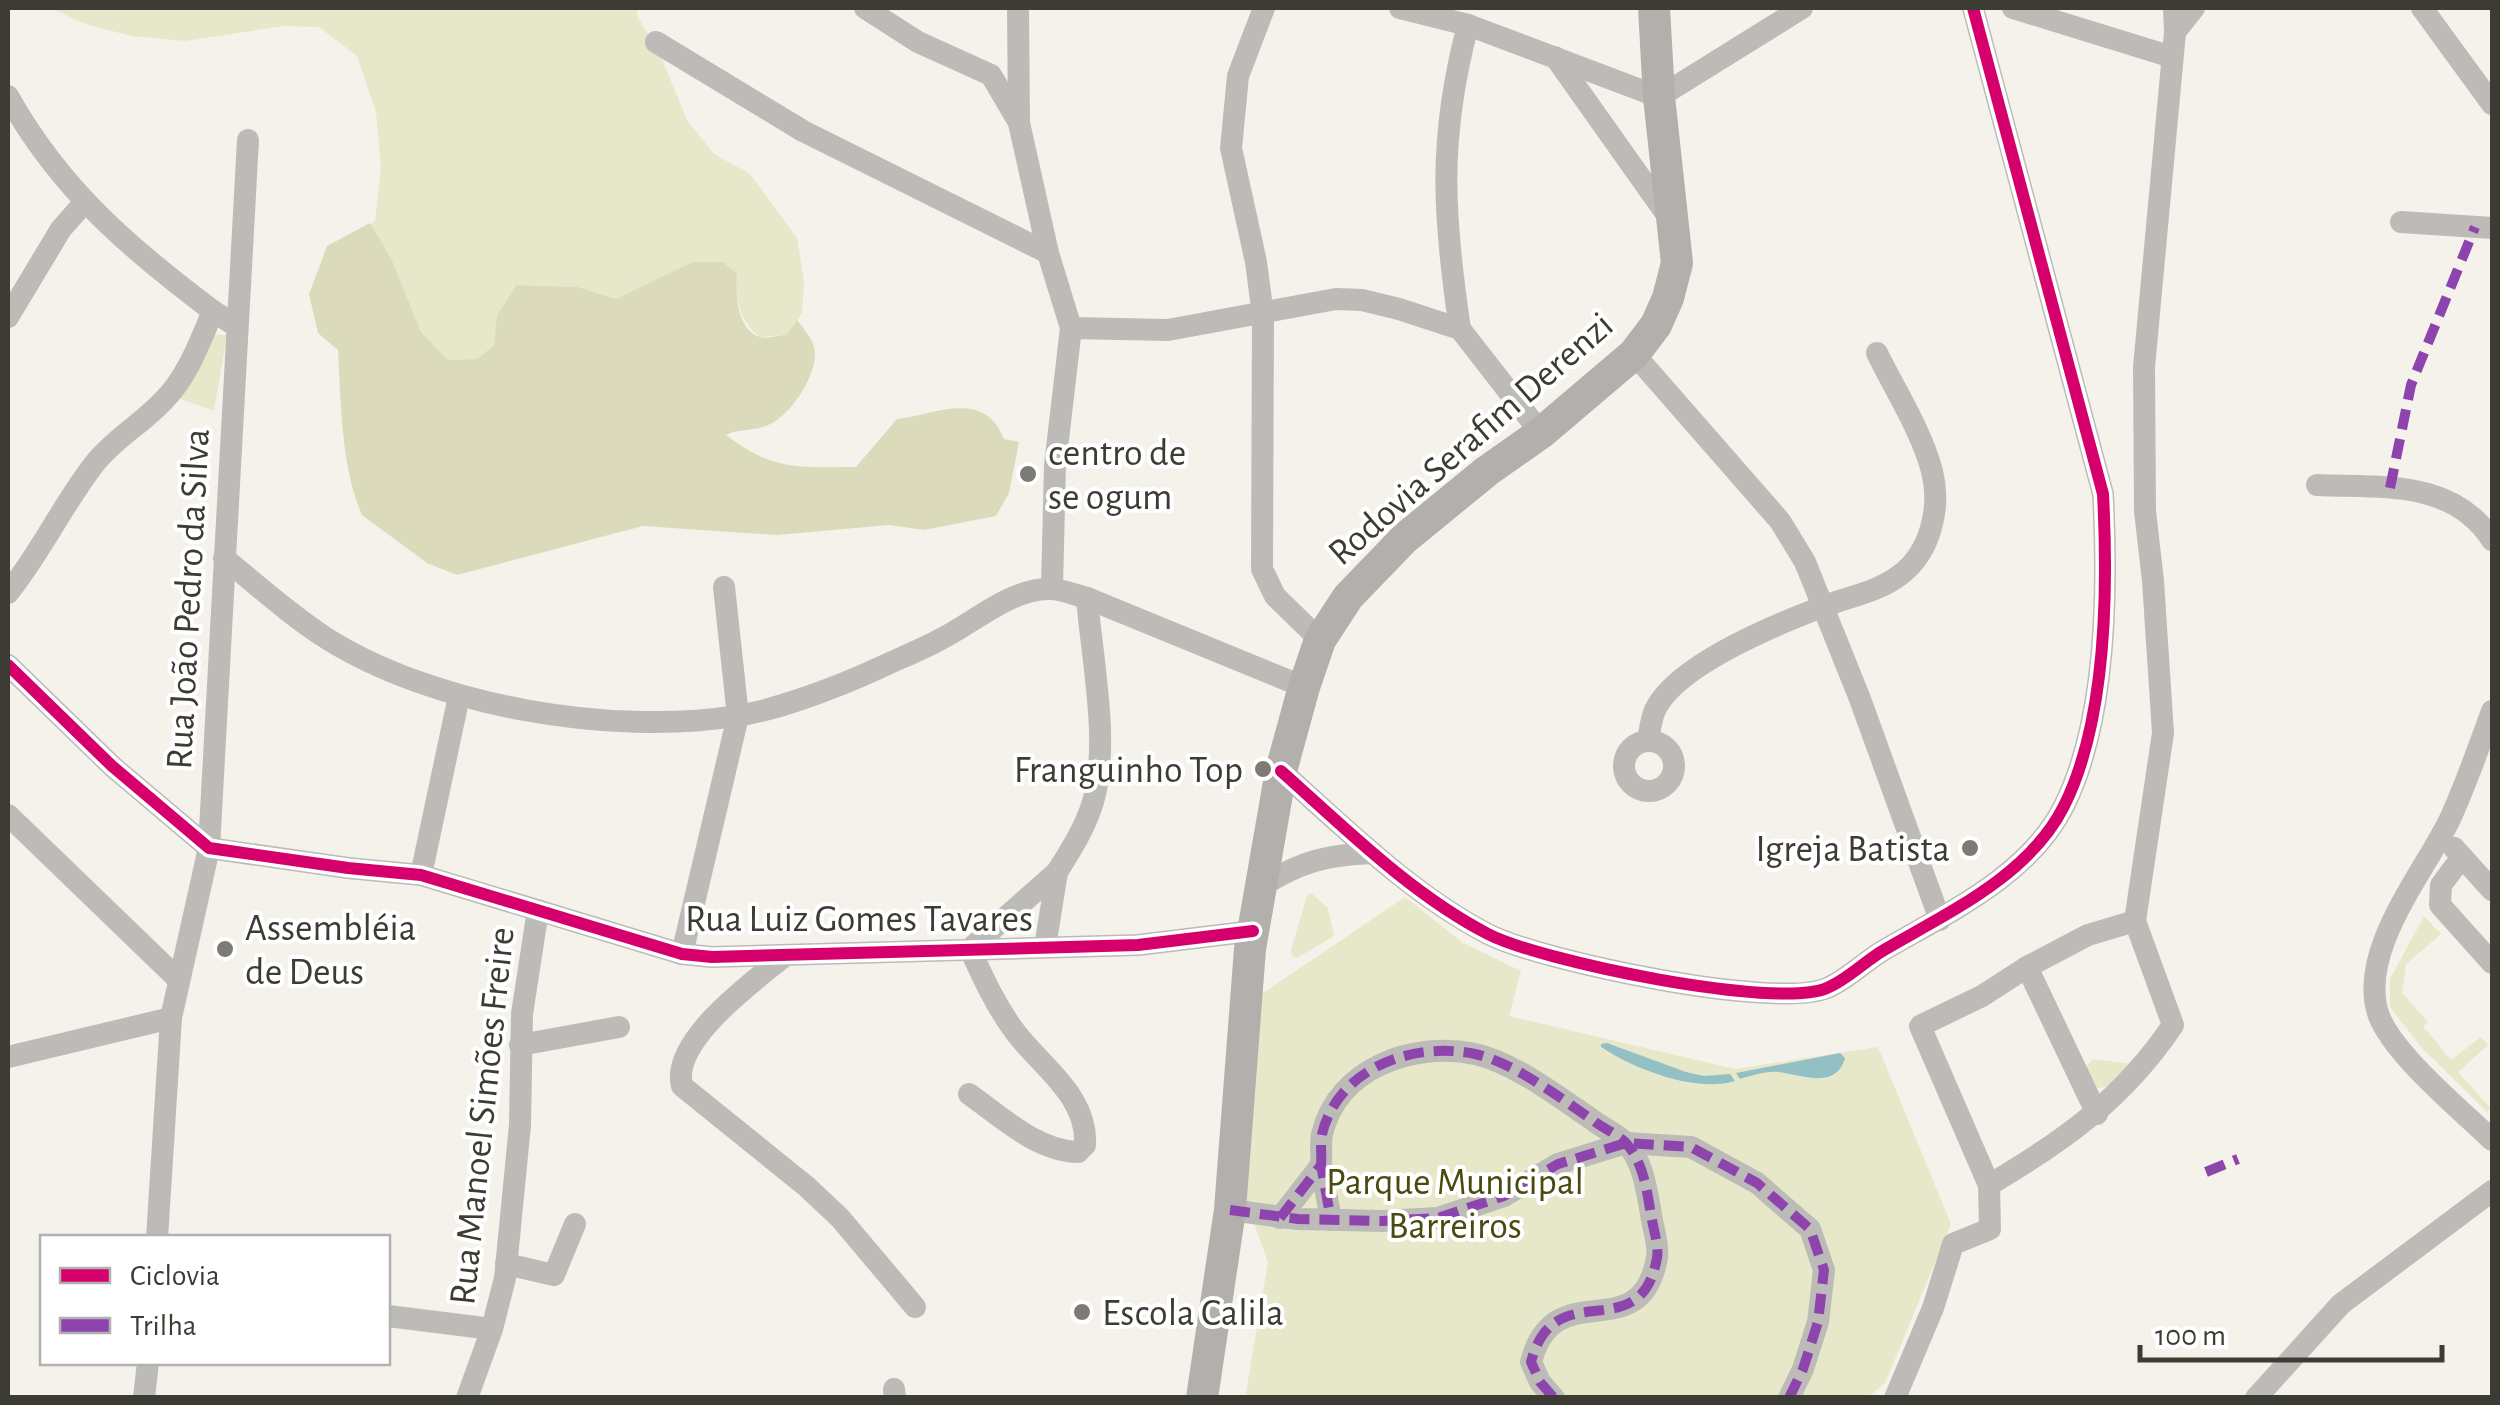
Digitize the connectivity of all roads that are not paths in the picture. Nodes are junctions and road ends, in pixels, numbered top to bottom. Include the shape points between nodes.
1 (865, 8) edge
2 (1018, 8) edge
3 (1264, 8) edge
4 (1400, 8) edge
5 (1654, 8) edge
6 (1802, 8) edge
7 (1973, 8) edge
8 (2013, 8) edge
9 (2174, 8) edge
10 (2194, 8) edge
11 (2422, 8) edge
12 (1445, 12) edge
13 (1468, 25) junction
14 (2176, 32) junction
15 (656, 42) dead end
16 (1555, 57) junction
17 (2172, 57) junction
18 (8, 96) edge
19 (1659, 97) junction
20 (2492, 104) edge
21 (1019, 123) junction
22 (248, 140) dead end
23 (84, 204) junction
24 (2401, 222) dead end
25 (1674, 226) junction
26 (2492, 228) edge
27 (1048, 253) junction
28 (213, 312) junction
29 (1263, 315) junction
30 (8, 318) edge
31 (236, 326) junction
32 (1071, 328) junction
33 (1460, 329) junction
34 (1877, 352) dead end
35 (1634, 354) junction
36 (1541, 432) junction
37 (2317, 485) dead end
38 (2145, 511) junction
39 (2104, 513) junction
40 (2492, 540) edge
41 (224, 558) junction
42 (724, 587) dead end
43 (1052, 588) junction
44 (8, 593) edge
45 (1087, 598) junction
46 (1824, 606) junction
47 (1320, 640) junction
48 (8, 665) edge
49 (1304, 687) junction
50 (459, 696) junction
51 (2492, 712) edge
52 (738, 716) junction
53 (1648, 740) dead end
54 (2482, 761) edge
55 (1281, 771) junction
56 (8, 815) edge
57 (2442, 834) junction
58 (210, 848) junction
59 (1373, 853) junction
60 (2462, 856) junction
61 (1057, 872) junction
62 (421, 874) junction
63 (1259, 888) junction
64 (2492, 890) edge
65 (538, 910) junction
66 (1940, 920) junction
67 (2134, 921) junction
68 (1253, 931) junction
69 (1045, 948) junction
70 (970, 950) junction
71 (682, 954) junction
72 (786, 955) junction
73 (2492, 963) edge
74 (2026, 966) junction
75 (179, 980) junction
76 (170, 1018) junction
77 (620, 1027) dead end
78 (520, 1045) junction
79 (8, 1057) edge
80 (968, 1094) dead end
81 (2097, 1114) junction
82 (2492, 1140) edge
83 (1626, 1143) junction
84 (1321, 1165) junction
85 (1989, 1185) junction
86 (2492, 1191) edge
87 (1230, 1210) junction
88 (1280, 1218) junction
89 (1331, 1220) junction
90 (575, 1224) dead end
91 (157, 1235) edge
92 (506, 1264) junction
93 (915, 1307) dead end
94 (390, 1316) edge
95 (492, 1330) junction
96 (148, 1365) edge
97 (144, 1398) edge
98 (467, 1398) edge
99 (1202, 1398) edge
100 (1554, 1398) edge
101 (1789, 1398) edge
102 (1895, 1398) edge
103 (2256, 1398) edge

1 - 21 street via 918,42 991,75
2 - 21 street
3 - 29 street via 1238,76 1231,148
4 - 12 street
5 - 19 main road, Rodovia Serafim Derenzi
6 - 19 street
7 - 39 street
8 - 17 street
9 - 14 street
10 - 14 street
11 - 20 street
12 - 13 street
13 - 16 street
13 - 33 street via 1449,106 1445,159
14 - 17 street
15 - 27 street via 803,130
16 - 19 street
16 - 25 street
17 - 38 street via 2144,367
18 - 23 street
19 - 25 main road, Rodovia Serafim Derenzi
21 - 27 street
22 - 31 street, Rua João Pedro da Silva
23 - 28 street
23 - 30 street
24 - 26 street
25 - 35 main road, Rodovia Serafim Derenzi via 1677,263 1668,298
27 - 32 street
28 - 31 street
28 - 44 street via 181,378 93,466
29 - 32 street via 1168,330
29 - 33 street via 1362,300
29 - 47 street via 1262,568 1275,596
31 - 41 street, Rua João Pedro da Silva
32 - 43 street via 1055,465
33 - 36 street
34 - 46 street via 1932,471 1932,525 1922,550 1900,575
35 - 36 main road, Rodovia Serafim Derenzi
35 - 46 street via 1780,521
36 - 47 main road, Rodovia Serafim Derenzi via 1406,538 1348,597
37 - 40 street via 2434,494 2473,516
38 - 39 street
38 - 67 street via 2163,733
39 - 66 street via 2104,614 2092,719 2063,807 1998,880
41 - 50 street via 326,638
41 - 58 street, Rua João Pedro da Silva
42 - 52 street
43 - 45 street
43 - 52 street via 1013,598 872,672
45 - 49 street
45 - 61 street via 1099,766 1084,828
46 - 53 street via 1720,651 1657,706
46 - 66 street
47 - 49 main road, Rodovia Serafim Derenzi
48 - 58 street via 112,766
49 - 55 main road, Rodovia Serafim Derenzi
50 - 52 street via 605,719
50 - 62 street
51 - 54 street
52 - 71 street
54 - 57 street
55 - 59 street
55 - 63 main road, Rodovia Serafim Derenzi
56 - 75 street
57 - 60 street
57 - 82 street via 2391,924 2374,989 2380,1017 2405,1054
58 - 62 street, Rua Luiz Gomes Tavares
58 - 75 street, Rua João Pedro da Silva
59 - 63 street via 1301,863
59 - 66 street via 1446,910 1528,950 1762,994 1826,990
60 - 64 street
60 - 73 street via 2441,885 2440,906
61 - 69 street
61 - 70 street
62 - 65 street, Rua Luiz Gomes Tavares
63 - 68 main road, Rodovia Serafim Derenzi
65 - 71 street, Rua Luiz Gomes Tavares
65 - 78 street, Rua Manoel Simões Freire
67 - 74 street
67 - 81 street via 2173,1026
68 - 69 street, Rua Luiz Gomes Tavares
68 - 87 main road, Rodovia Serafim Derenzi
69 - 70 street, Rua Luiz Gomes Tavares
70 - 72 street, Rua Luiz Gomes Tavares
70 - 80 street via 1015,1032 1078,1104 1085,1145 1062,1152
71 - 72 street, Rua Luiz Gomes Tavares
72 - 93 street via 709,1023 681,1068 682,1086 840,1218
74 - 81 street
74 - 85 street via 1920,1026
75 - 76 street, Rua João Pedro da Silva
76 - 79 street
76 - 91 street, Rua João Pedro da Silva
77 - 78 street
78 - 92 street, Rua Manoel Simões Freire via 520,1125
81 - 85 street
83 - 84 street via 1513,1071 1475,1054 1428,1052 1387,1059 1357,1078 1322,1134
83 - 89 street via 1558,1164 1504,1196 1438,1218
83 - 100 street via 1646,1179 1658,1256 1633,1304 1556,1320 1536,1342 1531,1362
83 - 101 street via 1691,1147 1757,1183 1810,1229 1824,1270 1818,1322
84 - 88 street
84 - 89 street
85 - 102 street via 1990,1228 1954,1244
86 - 103 street via 2340,1304
87 - 88 street
87 - 99 main road, Rodovia Serafim Derenzi
88 - 89 street
90 - 92 street via 554,1275
92 - 95 street, Rua Manoel Simões Freire
94 - 95 street, Rua Manoel Simões Freire
95 - 98 street, Rua Manoel Simões Freire
96 - 97 street

